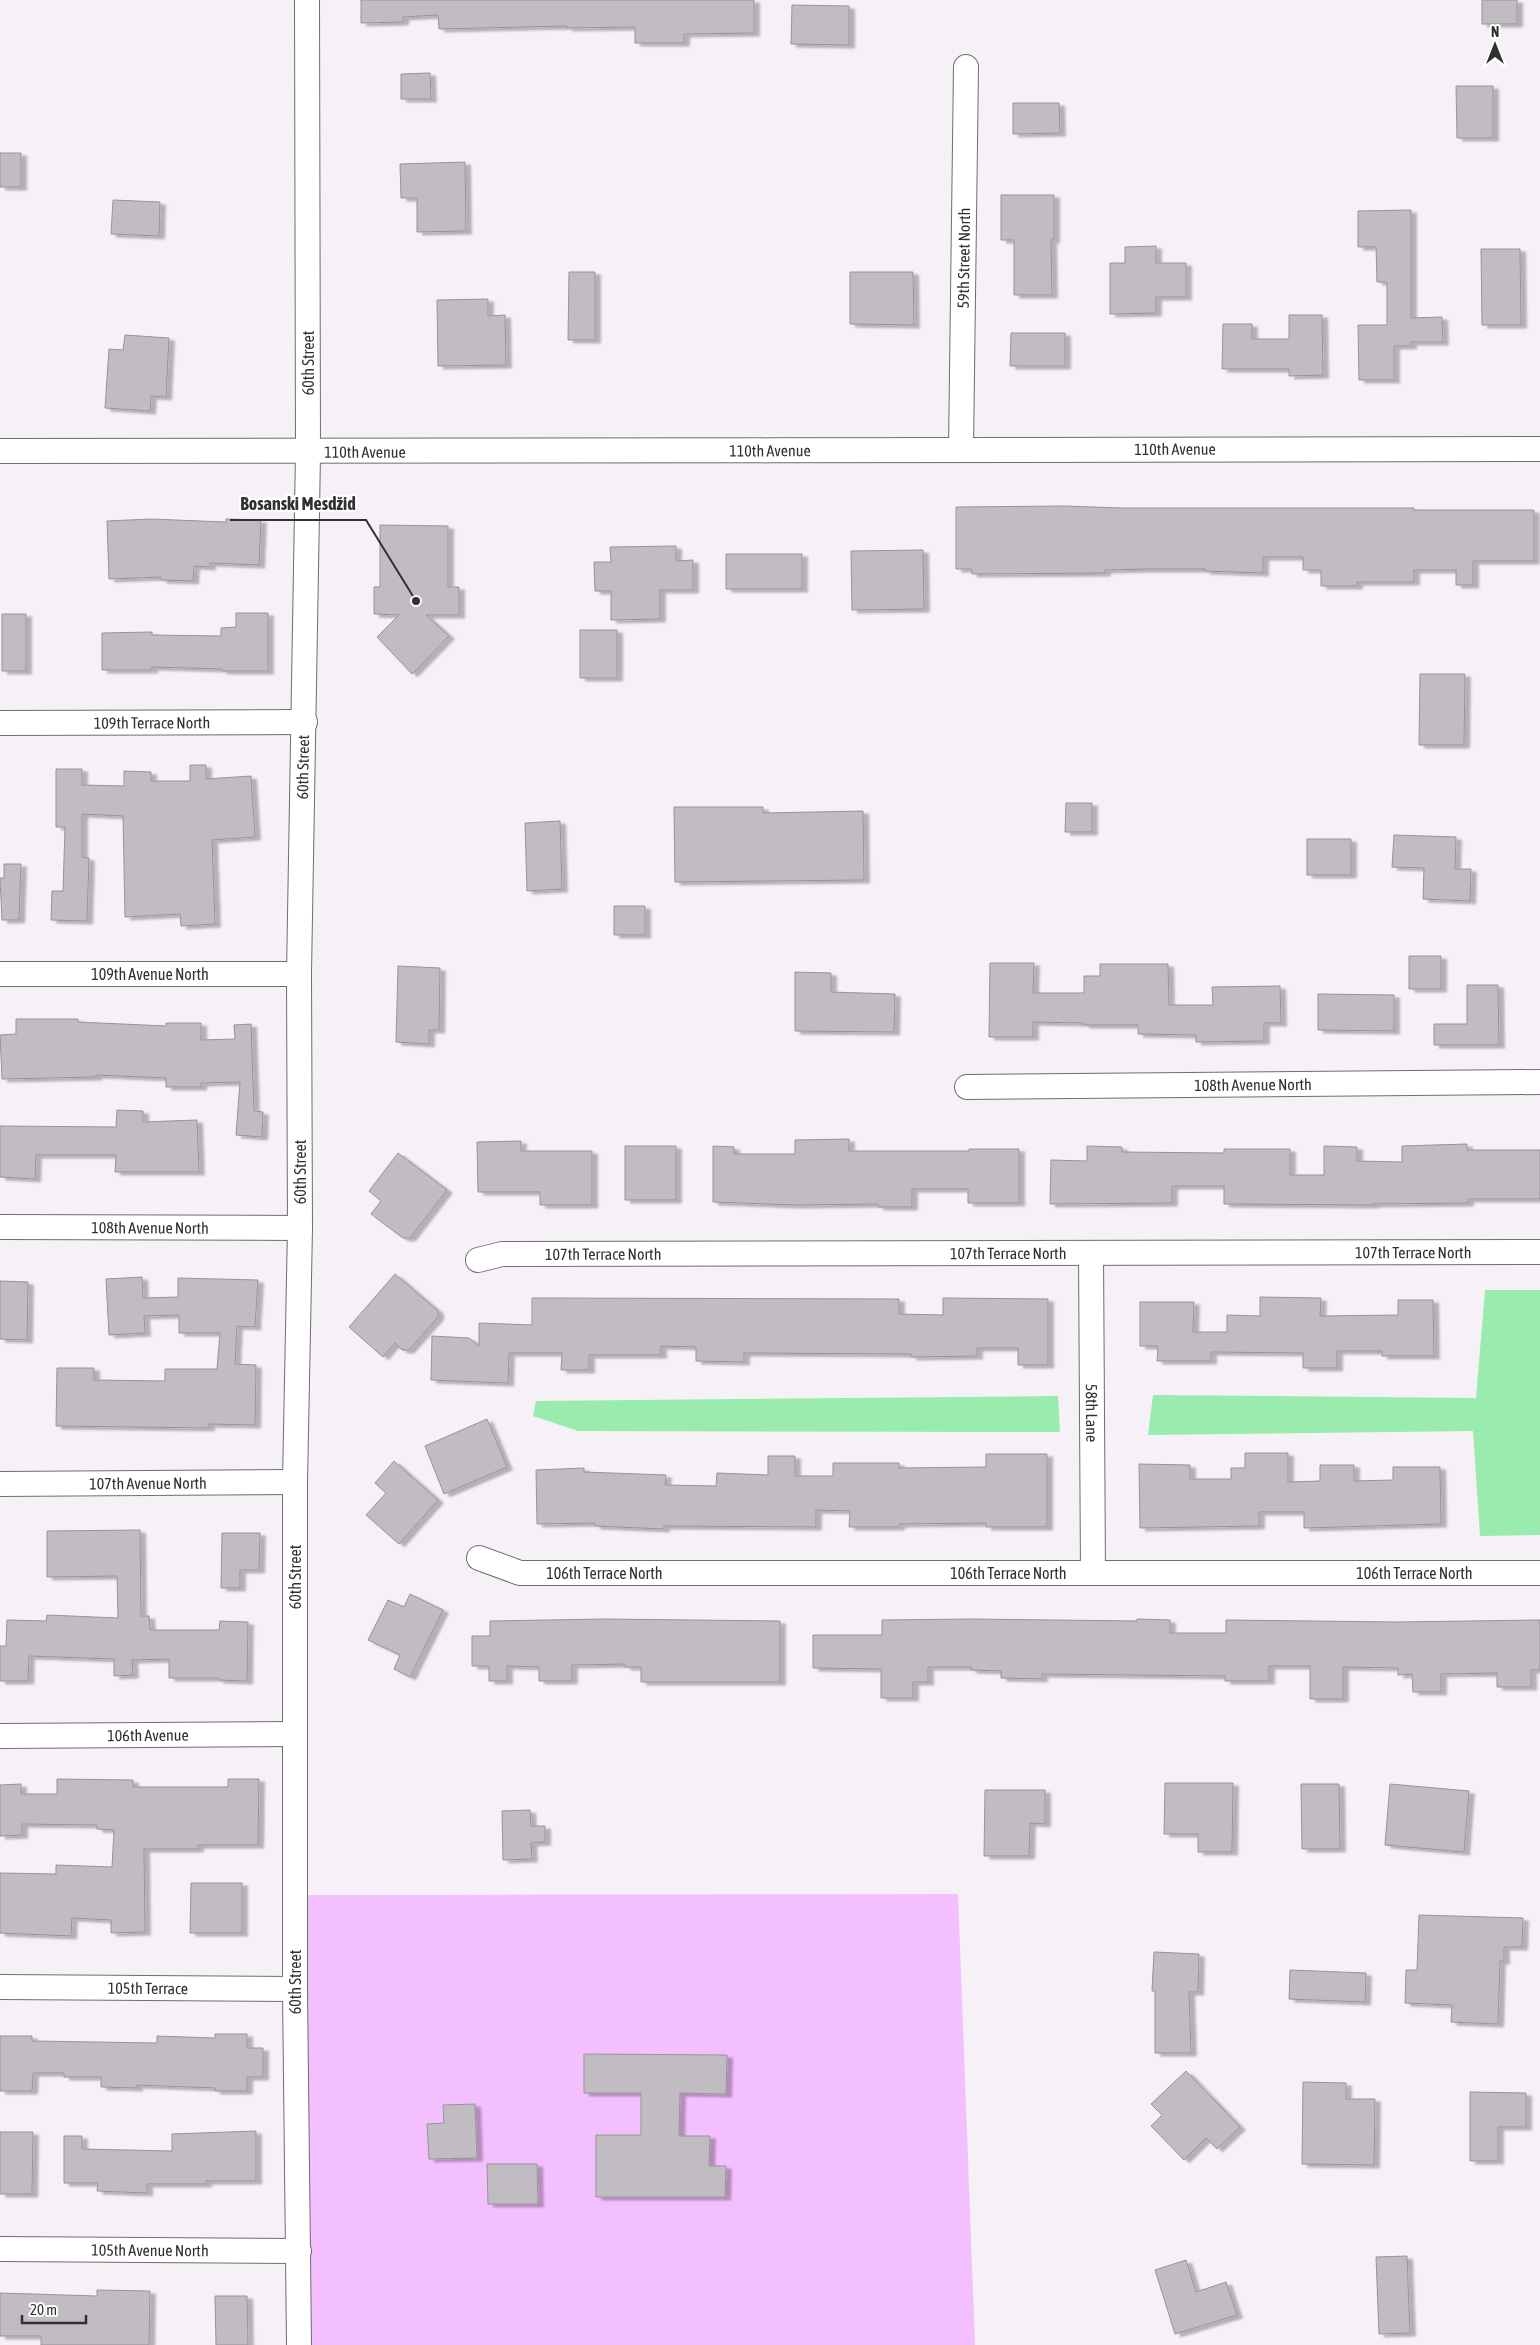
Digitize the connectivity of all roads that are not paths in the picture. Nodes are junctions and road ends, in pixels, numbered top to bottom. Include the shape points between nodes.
1 (308, 0) edge
2 (966, 67) dead end
3 (961, 449) junction
4 (1540, 449) edge
5 (0, 451) edge
6 (308, 453) junction
7 (0, 722) edge
8 (305, 722) junction
9 (0, 974) edge
10 (300, 974) junction
11 (1540, 1082) edge
12 (967, 1087) dead end
13 (0, 1227) edge
14 (300, 1228) junction
15 (1540, 1252) edge
16 (1091, 1253) junction
17 (478, 1260) dead end
18 (295, 1482) junction
19 (0, 1484) edge
20 (479, 1558) dead end
21 (1093, 1573) junction
22 (1540, 1573) edge
23 (295, 1734) junction
24 (0, 1736) edge
25 (0, 1987) edge
26 (295, 1989) junction
27 (0, 2249) edge
28 (299, 2251) junction
29 (299, 2345) edge

1 - 6 street, 60th Street
2 - 3 street, 59th Street North
3 - 4 street, 110th Avenue
3 - 6 street, 110th Avenue
5 - 6 street, 110th Avenue
6 - 8 street, 60th Street
7 - 8 street, 109th Terrace North
8 - 10 street, 60th Street
9 - 10 street, 109th Avenue North
10 - 14 street, 60th Street
11 - 12 street, 108th Avenue North
13 - 14 street, 108th Avenue North
14 - 18 street, 60th Street
15 - 16 street, 107th Terrace North
16 - 17 street, 107th Terrace North via 502,1254
16 - 21 street, 58th Lane
18 - 19 street, 107th Avenue North
18 - 23 street, 60th Street
20 - 21 street, 106th Terrace North via 520,1573
21 - 22 street, 106th Terrace North
23 - 24 street, 106th Avenue
23 - 26 street, 60th Street
25 - 26 street, 105th Terrace
26 - 28 street, 60th Street
27 - 28 street, 105th Avenue North
28 - 29 street, 60th Street

